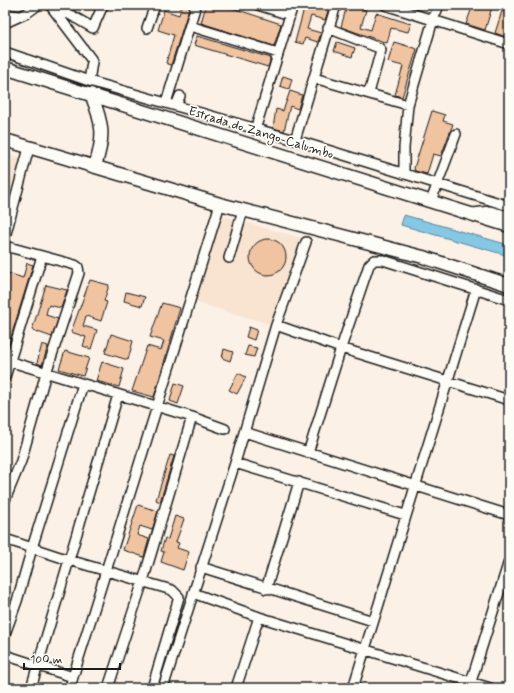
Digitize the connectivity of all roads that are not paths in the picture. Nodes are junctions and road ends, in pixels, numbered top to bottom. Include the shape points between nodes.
1 (38, 5) edge
2 (104, 5) edge
3 (155, 5) edge
4 (196, 5) edge
5 (258, 5) edge
6 (293, 5) edge
7 (336, 5) edge
8 (385, 5) edge
9 (439, 5) edge
10 (52, 8) edge
11 (5, 14) edge
12 (290, 15) junction
13 (20, 16) junction
14 (432, 20) junction
15 (5, 23) edge
16 (190, 26) junction
17 (147, 28) dead end
18 (328, 28) junction
19 (509, 44) edge
20 (5, 52) edge
21 (278, 53) junction
22 (5, 68) edge
23 (314, 78) junction
24 (89, 81) junction
25 (369, 93) junction
26 (91, 94) junction
27 (180, 96) dead end
28 (166, 103) junction
29 (408, 105) junction
30 (176, 106) junction
31 (253, 118) dead end
32 (252, 129) junction
33 (456, 134) dead end
34 (5, 140) edge
35 (295, 140) junction
36 (29, 148) junction
37 (95, 166) junction
38 (404, 174) junction
39 (438, 184) junction
40 (431, 201) junction
41 (220, 204) junction
42 (509, 206) edge
43 (243, 210) junction
44 (470, 213) junction
45 (509, 216) edge
46 (509, 226) edge
47 (5, 237) edge
48 (306, 242) dead end
49 (5, 246) edge
50 (42, 256) junction
51 (229, 258) dead end
52 (509, 285) edge
53 (476, 289) junction
54 (509, 300) edge
55 (276, 325) junction
56 (341, 348) junction
57 (7, 361) edge
58 (46, 372) junction
59 (5, 377) edge
60 (447, 380) junction
61 (83, 384) junction
62 (118, 395) junction
63 (509, 400) edge
64 (158, 407) junction
65 (192, 417) junction
66 (226, 429) dead end
67 (244, 432) junction
68 (308, 453) junction
69 (235, 463) junction
70 (299, 482) junction
71 (415, 486) junction
72 (5, 500) edge
73 (405, 515) junction
74 (509, 515) edge
75 (5, 539) edge
76 (32, 548) junction
77 (69, 560) junction
78 (509, 561) edge
79 (201, 567) junction
80 (106, 571) junction
81 (143, 581) junction
82 (266, 589) junction
83 (193, 593) junction
84 (259, 617) junction
85 (373, 621) junction
86 (5, 634) edge
87 (365, 649) junction
88 (5, 655) edge
89 (37, 666) junction
90 (73, 677) junction
91 (470, 685) edge
92 (31, 688) edge
93 (70, 688) edge
94 (108, 688) edge
95 (152, 688) edge
96 (163, 688) edge
97 (236, 688) edge
98 (353, 688) edge
99 (490, 688) edge

1 - 13 street
2 - 10 street via 93,28
3 - 17 street
4 - 16 street
5 - 12 street
6 - 12 street
7 - 18 street
8 - 14 street
9 - 14 street
10 - 24 street via 91,59
11 - 13 street
12 - 21 street
13 - 15 street
14 - 19 street
14 - 29 street
16 - 21 street
16 - 28 street
18 - 23 street
18 - 25 street via 381,50
20 - 24 street
21 - 32 street
22 - 26 main road, Estrada do Zango-Calumbo
23 - 25 street
23 - 35 street
24 - 28 street
25 - 29 street
26 - 37 main road via 100,118 103,136
26 - 40 main road, Estrada do Zango-Calumbo
27 - 30 street
28 - 30 street
29 - 38 street
30 - 32 street
31 - 32 street
32 - 35 street
33 - 39 street
34 - 36 main road
35 - 38 street
36 - 37 main road
36 - 47 street
37 - 41 main road
38 - 39 street
39 - 40 street
39 - 42 street
40 - 44 main road, Estrada do Zango-Calumbo
41 - 43 main road
41 - 64 street
43 - 51 street
43 - 52 main road via 430,259
44 - 45 street via 490,211
44 - 46 main road, Estrada do Zango-Calumbo
48 - 55 street
49 - 50 street
50 - 57 street
50 - 58 street via 75,265 79,273
53 - 54 street
53 - 56 street via 383,260 374,260 369,265
53 - 60 street
55 - 56 street
55 - 67 street
56 - 60 street
56 - 68 street
57 - 58 street
57 - 59 street
58 - 61 street
58 - 72 street via 21,461
60 - 63 street
60 - 71 street
61 - 62 street
61 - 76 street
62 - 64 street
62 - 77 street
64 - 65 street
64 - 80 street
65 - 66 street
65 - 81 street
67 - 68 street
67 - 69 street
68 - 71 street
69 - 70 street
69 - 79 street
70 - 73 street
70 - 82 street
71 - 73 street
71 - 74 street
73 - 85 street
75 - 76 street
76 - 77 street
76 - 86 street
77 - 80 street
77 - 89 street
78 - 91 street
79 - 82 street
79 - 83 street
80 - 81 street
80 - 90 street
81 - 94 street
81 - 95 street via 172,590 179,597
82 - 85 street
83 - 84 street
83 - 96 street
84 - 87 street
84 - 97 street
85 - 87 street
87 - 91 street
87 - 98 street
88 - 89 street
89 - 90 street
89 - 92 street
90 - 93 street
91 - 99 street

